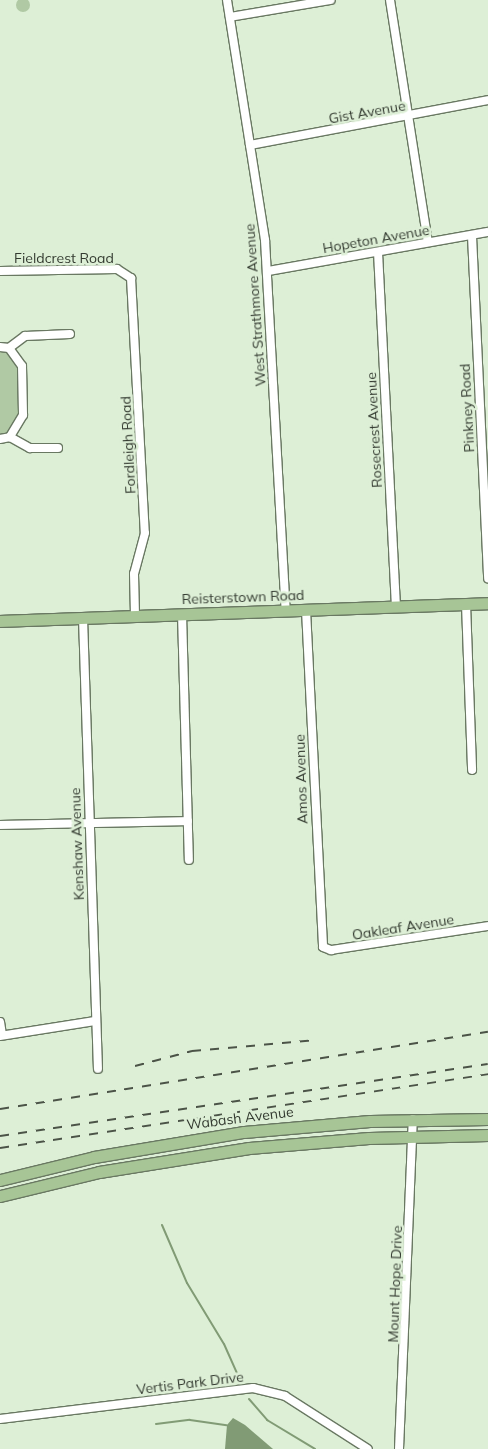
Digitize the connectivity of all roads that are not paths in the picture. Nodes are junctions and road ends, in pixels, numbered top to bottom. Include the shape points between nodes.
1 (227, 0) edge
2 (331, 0) edge
3 (390, 0) edge
4 (230, 17) junction
5 (488, 100) edge
6 (409, 117) junction
7 (250, 145) junction
8 (488, 232) edge
9 (472, 236) junction
10 (428, 242) junction
11 (378, 252) junction
12 (0, 271) edge
13 (268, 271) junction
14 (127, 274) joint
15 (70, 334) dead end
16 (0, 347) edge
17 (9, 348) junction
18 (10, 437) junction
19 (0, 439) edge
20 (58, 448) dead end
21 (488, 579) edge
22 (488, 603) edge
23 (466, 604) junction
24 (396, 606) junction
25 (286, 610) junction
26 (306, 610) junction
27 (182, 614) junction
28 (135, 616) junction
29 (83, 618) junction
30 (0, 621) edge
31 (472, 770) dead end
32 (188, 821) junction
33 (89, 823) junction
34 (0, 825) edge
35 (189, 860) dead end
36 (488, 926) edge
37 (323, 947) joint
38 (95, 1021) junction
39 (0, 1022) edge
40 (1, 1036) edge
41 (98, 1069) dead end
42 (413, 1119) junction
43 (488, 1119) edge
44 (488, 1135) edge
45 (412, 1136) junction
46 (0, 1180) edge
47 (0, 1196) edge
48 (0, 1420) edge
49 (368, 1449) edge
50 (399, 1449) edge

1 - 4 street, West Strathmore Avenue
2 - 4 street
3 - 6 street
4 - 7 street, West Strathmore Avenue
5 - 6 street, Gist Avenue
6 - 7 street, Gist Avenue
6 - 10 street
7 - 13 street, West Strathmore Avenue
8 - 9 street, Hopeton Avenue
9 - 10 street, Hopeton Avenue
9 - 21 street, Pinkney Road
10 - 11 street, Hopeton Avenue
11 - 13 street, Hopeton Avenue
11 - 24 street, Rosecrest Avenue
12 - 14 street, Fieldcrest Road via 117,269
13 - 25 street, West Strathmore Avenue
14 - 28 street, Fordleigh Road via 132,283 145,533 134,574
15 - 17 street via 25,336
16 - 17 street
17 - 18 street via 22,366 23,415
18 - 19 street
18 - 20 street via 26,447
22 - 23 main road, Reisterstown Road
23 - 24 main road, Reisterstown Road
23 - 31 street
24 - 26 main road, Reisterstown Road
25 - 26 main road, Reisterstown Road
25 - 27 main road, Reisterstown Road
26 - 37 street, Amos Avenue
27 - 28 main road, Reisterstown Road
27 - 32 street
28 - 29 main road, Reisterstown Road
29 - 30 main road, Reisterstown Road
29 - 33 street, Kenshaw Avenue
32 - 33 street
32 - 35 street
33 - 34 street
33 - 38 street, Kenshaw Avenue
36 - 37 street, Oakleaf Avenue via 331,950
38 - 40 street
38 - 41 street, Kenshaw Avenue
39 - 40 street
42 - 43 main road, Wabash Avenue
42 - 45 street, Mount Hope Drive
42 - 46 main road, Wabash Avenue via 197,1138 94,1156
44 - 45 main road
45 - 47 main road via 184,1157
45 - 50 street, Mount Hope Drive
48 - 49 street, Vertis Park Drive via 253,1388 284,1396

